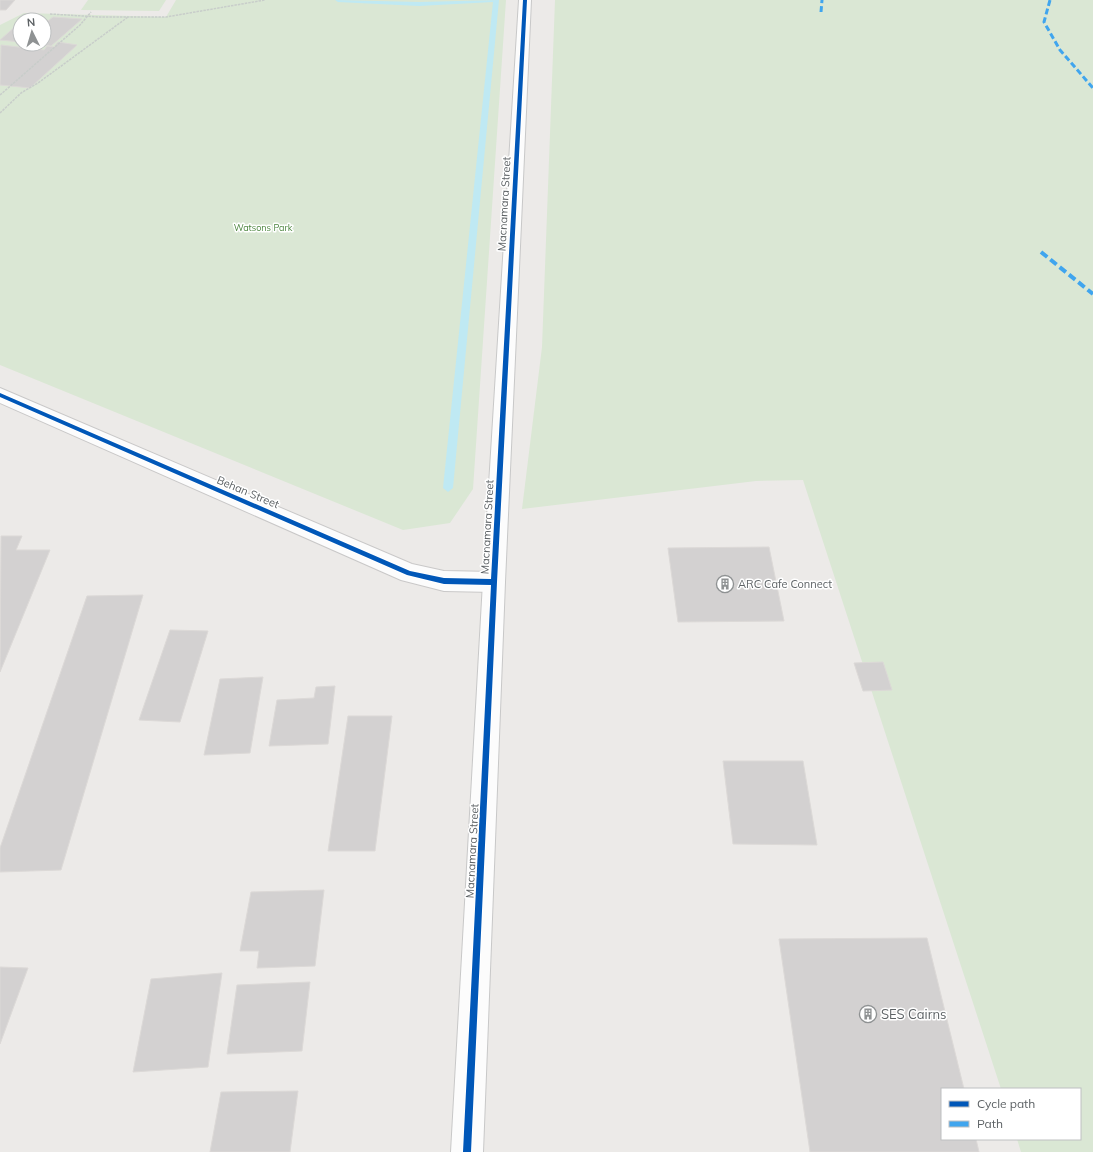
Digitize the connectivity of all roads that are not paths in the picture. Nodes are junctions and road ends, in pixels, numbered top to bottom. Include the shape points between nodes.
1 (525, 0) edge
2 (0, 395) edge
3 (494, 582) junction
4 (467, 1152) edge

1 - 3 street, Macnamara Street
2 - 3 street, Behan Street via 409,573 444,581
3 - 4 street, Macnamara Street

